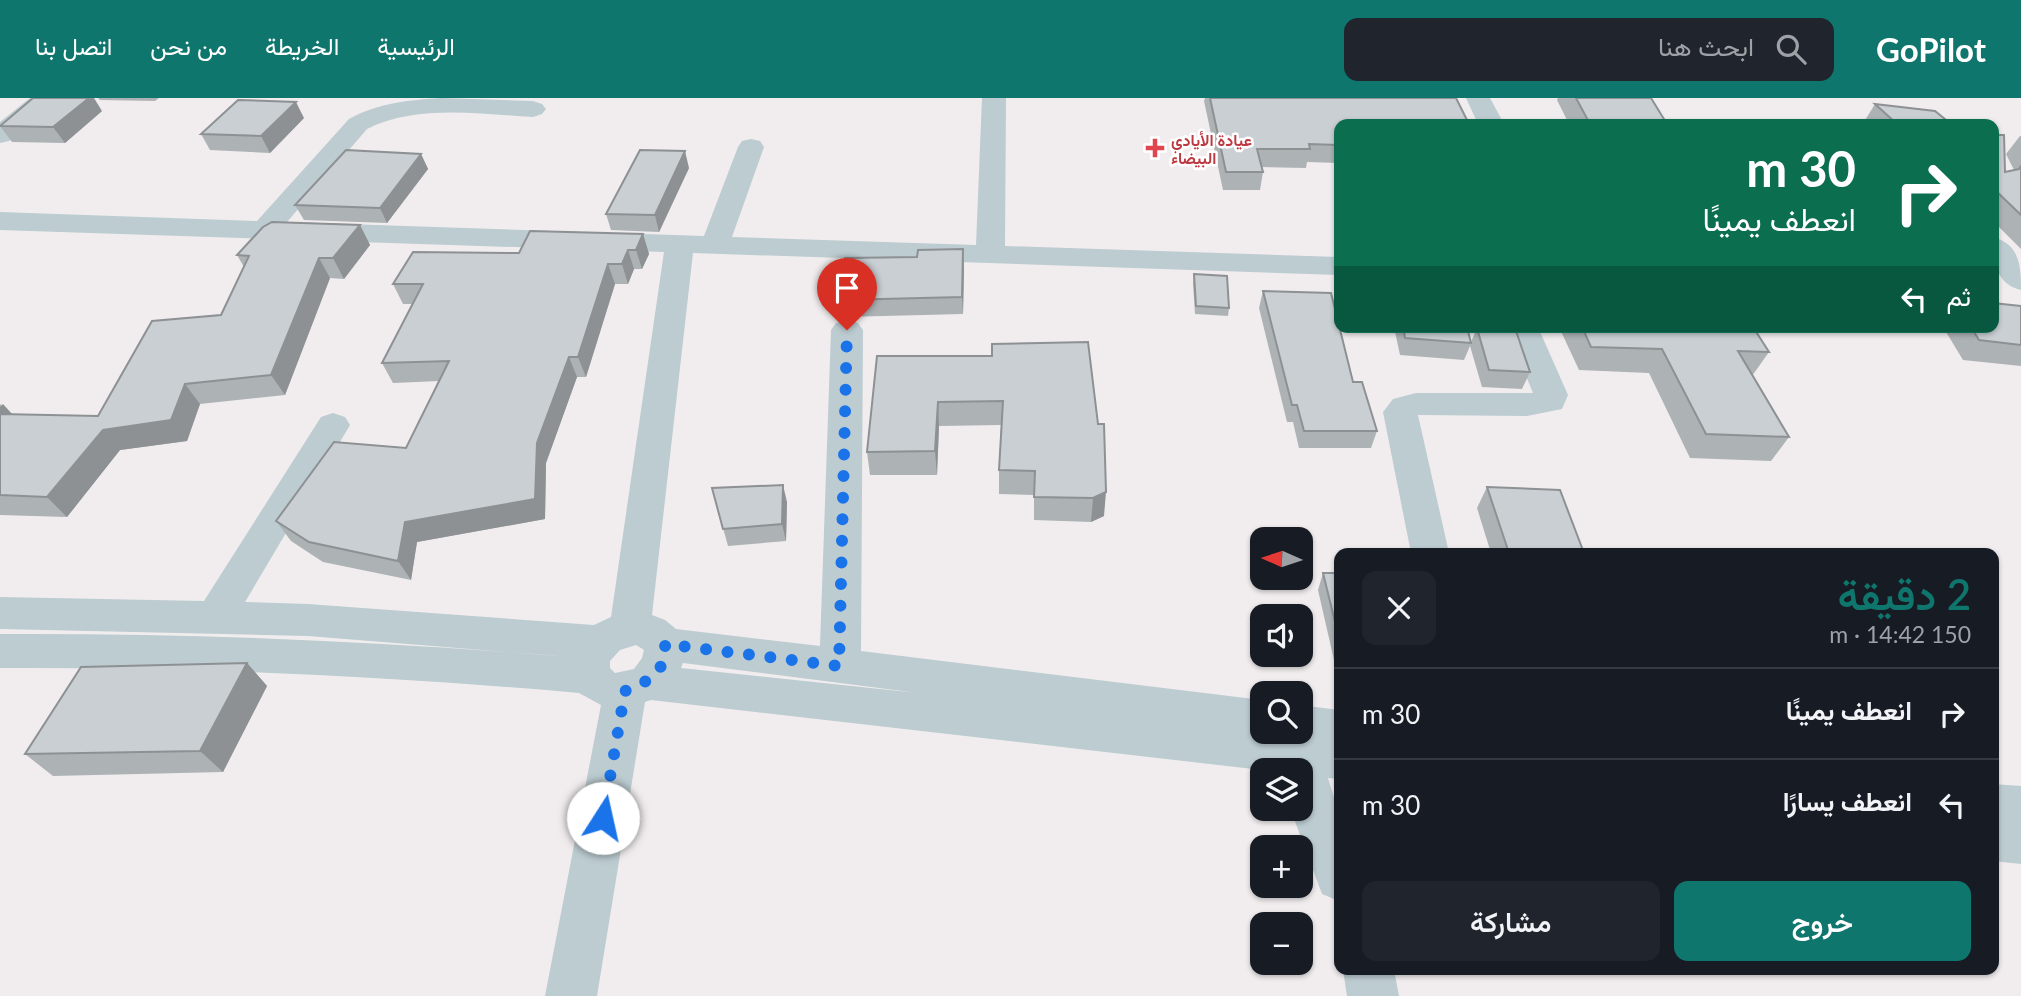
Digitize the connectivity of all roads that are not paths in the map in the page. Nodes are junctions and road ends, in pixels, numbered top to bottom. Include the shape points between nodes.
1 (45, 98) edge
2 (994, 98) edge
3 (1478, 98) edge
4 (533, 109) dead end
5 (1488, 119) edge
6 (0, 135) edge
7 (751, 147) dead end
8 (0, 220) edge
9 (265, 229) junction
10 (680, 243) junction
11 (715, 244) junction
12 (1999, 254) edge
13 (990, 255) junction
14 (1334, 267) edge
15 (2021, 281) edge
16 (1999, 293) edge
17 (2021, 294) edge
18 (847, 330) dead end
19 (1525, 333) edge
20 (333, 425) dead end
21 (1429, 548) edge
22 (0, 614) edge
23 (116, 614) junction
24 (216, 616) junction
25 (94, 650) junction
26 (0, 651) edge
27 (626, 660) junction
28 (839, 666) junction
29 (1250, 717) edge
30 (1334, 731) edge
31 (1250, 736) edge
32 (1313, 742) edge
33 (1310, 744) edge
34 (1999, 805) edge
35 (2021, 807) edge
36 (1999, 840) edge
37 (2021, 842) edge
38 (1334, 865) edge
39 (1370, 975) edge
40 (571, 996) edge
41 (1373, 996) edge

1 - 6 street
2 - 13 street
3 - 5 street
4 - 9 street via 408,105 374,112 358,124
7 - 11 street
8 - 9 street
9 - 10 street
10 - 11 street
10 - 27 street
11 - 13 street
12 - 15 street
13 - 14 street
16 - 17 street
18 - 28 street
19 - 21 street via 1550,401 1416,404 1400,412
20 - 24 street
22 - 23 street
23 - 24 street
23 - 25 street
24 - 27 street via 400,625
25 - 26 street
25 - 27 street
27 - 28 street
27 - 31 street
27 - 40 street
28 - 29 street
30 - 32 street
33 - 38 street via 1325,844
34 - 35 street
36 - 37 street
39 - 41 street

